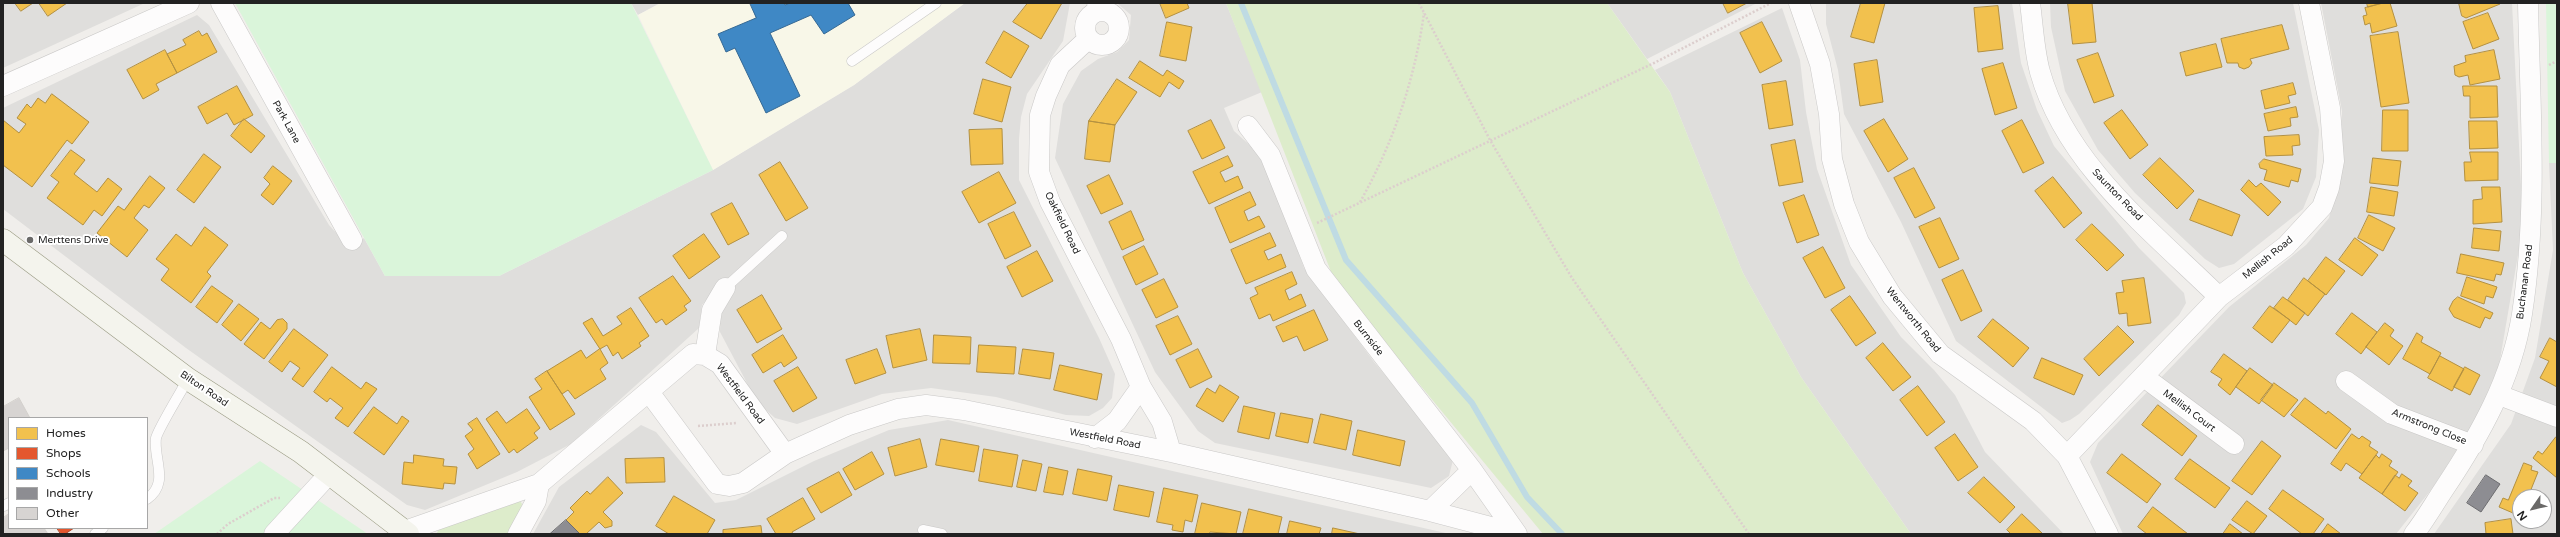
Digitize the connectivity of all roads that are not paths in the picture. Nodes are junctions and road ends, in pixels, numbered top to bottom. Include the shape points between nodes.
1 (189, 3) edge
2 (221, 3) edge
3 (936, 3) edge
4 (1799, 3) edge
5 (2030, 3) edge
6 (2309, 3) edge
7 (2528, 3) edge
8 (1093, 7) edge
9 (1088, 39) junction
10 (852, 61) dead end
11 (3, 86) edge
12 (1248, 126) dead end
13 (782, 236) dead end
14 (3, 240) edge
15 (352, 240) dead end
16 (724, 288) joint
17 (2219, 297) junction
18 (705, 355) junction
19 (2144, 377) junction
20 (188, 379) junction
21 (2346, 381) dead end
22 (1141, 387) junction
23 (650, 392) junction
24 (2499, 395) junction
25 (2557, 416) edge
26 (152, 438) edge
27 (1095, 438) junction
28 (2234, 444) dead end
29 (2473, 445) junction
30 (1171, 452) junction
31 (785, 454) junction
32 (2067, 456) junction
33 (1472, 470) junction
34 (329, 474) junction
35 (540, 484) junction
36 (148, 498) edge
37 (1430, 511) junction
38 (923, 530) dead end
39 (406, 532) edge
40 (2416, 533) edge
41 (274, 534) edge
42 (518, 534) edge
43 (942, 534) edge
44 (1517, 534) edge
45 (2108, 534) edge

1 - 11 street
2 - 15 street, Park Lane
3 - 10 lane
4 - 32 street, Wentworth Road via 1820,64 1829,114 1832,159 1844,204 1859,242 1892,296 1940,354 2033,421
5 - 17 street, Saunton Road via 2040,72 2055,110 2075,147 2103,182
6 - 17 street, Mellish Road via 2330,108 2334,161 2329,188 2322,207 2286,246
7 - 24 street, Buchanan Road via 2533,165 2530,234 2522,315
8 - 9 street via 1085,24
8 - 9 street via 1107,11 1116,18 1119,29 1118,35 1110,44 1093,43
9 - 22 street, Oakfield Road via 1060,65 1046,96 1040,115 1040,172 1050,202 1121,339
12 - 33 street, Burnside via 1270,155 1316,269
13 - 16 lane
14 - 20 main road, Bilton Road
16 - 18 street via 712,310
17 - 19 street, Mellish Road
18 - 23 street via 693,354
18 - 31 street, Westfield Road via 720,364
19 - 28 street, Mellish Court
19 - 32 street, Mellish Road
20 - 26 lane
20 - 34 main road, Bilton Road via 301,452
21 - 29 street, Armstrong Close via 2392,414
22 - 27 street via 1117,421
22 - 30 street, Oakfield Road via 1162,422
23 - 31 street, Westfield Road via 717,484 729,486 742,483
23 - 35 street
24 - 25 street
24 - 29 street, Buchanan Road
26 - 36 lane via 160,474 153,495
27 - 30 street, Westfield Road
27 - 31 street, Westfield Road via 964,410 926,405 898,409 849,425
29 - 40 street, Buchanan Road
30 - 37 street, Westfield Road
32 - 45 street, Wentworth Road
33 - 37 street
33 - 44 street, Burnside
34 - 39 main road, Bilton Road
34 - 41 street
35 - 39 street
35 - 42 street via 536,501
37 - 44 street, Westfield Road
38 - 43 lane

